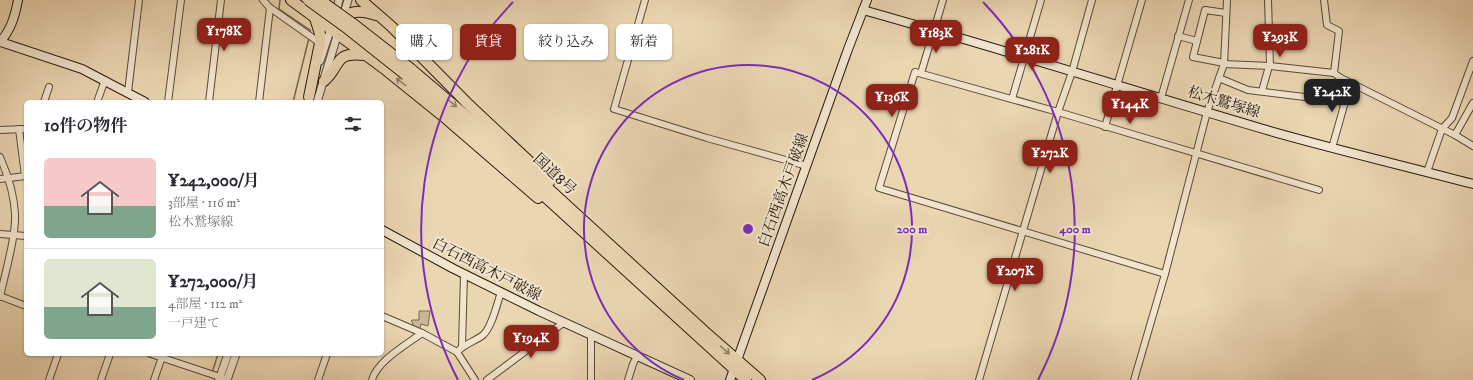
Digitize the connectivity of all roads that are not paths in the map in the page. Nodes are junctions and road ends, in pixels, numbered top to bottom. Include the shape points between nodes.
1 (18, 0) edge
2 (139, 0) edge
3 (181, 0) edge
4 (221, 0) edge
5 (263, 0) edge
6 (291, 0) edge
7 (308, 0) edge
8 (320, 0) edge
9 (332, 0) edge
10 (339, 0) edge
11 (348, 0) edge
12 (645, 0) edge
13 (867, 0) edge
14 (943, 0) edge
15 (1041, 0) edge
16 (1092, 0) edge
17 (1142, 0) edge
18 (1189, 0) edge
19 (1227, 0) edge
20 (1268, 0) edge
21 (1324, 0) edge
22 (362, 1) edge
23 (270, 8) junction
24 (863, 10) junction
25 (1226, 13) junction
26 (339, 16) junction
27 (315, 18) junction
28 (382, 18) junction
29 (934, 30) junction
30 (334, 31) junction
31 (1178, 36) junction
32 (1197, 40) junction
33 (0, 42) edge
34 (320, 43) junction
35 (364, 55) junction
36 (1024, 58) junction
37 (1473, 61) edge
38 (1224, 64) junction
39 (1270, 66) junction
40 (409, 72) junction
41 (1072, 72) junction
42 (921, 73) junction
43 (1337, 75) junction
44 (1219, 78) junction
45 (105, 80) junction
46 (324, 81) junction
47 (1470, 81) edge
48 (1117, 85) junction
49 (49, 87) dead end
50 (1262, 91) junction
51 (128, 92) junction
52 (1161, 98) junction
53 (1012, 99) junction
54 (45, 100) edge
55 (99, 100) edge
56 (142, 100) edge
57 (168, 100) edge
58 (209, 100) edge
59 (259, 100) edge
60 (312, 100) edge
61 (1345, 102) junction
62 (1473, 103) edge
63 (1058, 112) junction
64 (1207, 112) junction
65 (1105, 127) junction
66 (19, 129) junction
67 (24, 129) edge
68 (1442, 129) junction
69 (0, 130) edge
70 (1455, 135) junction
71 (1473, 146) edge
72 (1332, 148) junction
73 (1197, 154) junction
74 (0, 156) edge
75 (24, 163) edge
76 (807, 166) junction
77 (3, 171) edge
78 (1427, 172) junction
79 (24, 176) edge
80 (9, 178) junction
81 (0, 180) edge
82 (1473, 184) edge
83 (1319, 190) dead end
84 (573, 222) junction
85 (384, 231) edge
86 (595, 232) junction
87 (1024, 232) junction
88 (0, 234) edge
89 (13, 235) junction
90 (24, 236) edge
91 (464, 274) junction
92 (1165, 274) junction
93 (501, 292) junction
94 (0, 296) edge
95 (24, 305) edge
96 (384, 317) edge
97 (563, 323) junction
98 (422, 333) junction
99 (591, 335) junction
100 (462, 347) junction
101 (457, 352) junction
102 (57, 356) edge
103 (109, 356) edge
104 (162, 356) edge
105 (228, 356) edge
106 (235, 356) edge
107 (326, 356) edge
108 (637, 356) junction
109 (735, 365) junction
110 (223, 379) edge
111 (48, 380) edge
112 (101, 380) edge
113 (154, 380) edge
114 (318, 380) edge
115 (372, 380) edge
116 (475, 380) edge
117 (487, 380) edge
118 (591, 380) edge
119 (628, 380) edge
120 (690, 380) edge
121 (730, 380) edge
122 (746, 380) edge
123 (760, 380) edge
124 (979, 380) edge
125 (1134, 380) edge

1 - 33 main road via 10,28
2 - 51 street
3 - 57 street
4 - 58 street
5 - 23 street
6 - 27 highway
7 - 40 highway, 国道8号, bridge
8 - 40 highway, 国道8号, bridge via 352,23
9 - 26 highway
10 - 26 street
11 - 26 street
12 - 76 street via 614,109
13 - 24 main road
14 - 29 street
15 - 36 street
16 - 41 street
17 - 48 street
18 - 31 street
19 - 25 street
20 - 39 street
21 - 43 street via 1327,25 1339,31
22 - 28 highway
23 - 34 street
23 - 59 street
24 - 29 main road, 松木鷲塚線
24 - 76 main road, 白石西高木戸破線
25 - 32 street via 1205,10
25 - 38 street
26 - 28 highway via 359,11
26 - 30 highway
27 - 30 highway
27 - 34 highway
28 - 86 highway via 555,186
29 - 36 main road, 松木鷲塚線
29 - 42 street
30 - 35 highway
30 - 46 street
30 - 60 street
31 - 32 street
31 - 52 street
32 - 38 street via 1193,57
33 - 45 main road via 82,69
34 - 60 highway
35 - 46 highway via 346,55 339,59
84 -> 35 highway via 542,202 443,116
36 - 41 main road, 松木鷲塚線
36 - 53 street
37 - 47 street
38 - 39 street
38 - 44 street
39 - 43 street
39 - 50 street
40 - 84 highway, 国道8号
40 -> 86 highway, 国道8号 via 503,146
41 - 48 main road, 松木鷲塚線
41 - 63 street
42 - 53 street
42 - 87 street via 915,72 879,188
43 - 61 street
43 - 68 street
44 - 50 street via 1248,90
44 - 64 street
45 - 51 main road
45 - 55 street
46 - 60 street
47 - 68 street via 1452,118
48 - 52 main road, 松木鷲塚線
48 - 65 street
49 - 54 street
50 - 61 street
51 - 56 main road
52 - 64 main road, 松木鷲塚線
53 - 63 street
61 - 72 street
62 - 70 street
63 - 65 street
63 - 87 street
64 - 72 main road, 松木鷲塚線
64 - 73 street
65 - 73 street
66 - 67 street
66 - 69 street
66 - 75 street
68 - 70 street
68 - 78 street
70 - 71 street
72 - 78 main road, 松木鷲塚線
73 - 83 street
73 - 92 street
74 - 77 street
76 - 109 main road, 白石西高木戸破線
77 - 80 street
78 - 82 main road, 松木鷲塚線
79 - 80 street
80 - 81 street
80 - 89 street via 15,214
84 - 109 highway, 国道8号
85 - 91 main road, 白石西高木戸破線
86 -> 109 highway, 国道8号
87 - 92 street
87 - 124 street
88 - 89 street
89 - 90 street
89 - 94 street
91 - 93 main road, 白石西高木戸破線
91 - 100 street
92 - 125 street
93 - 97 main road, 白石西高木戸破線
93 - 100 street via 484,334
94 - 95 street
96 - 98 street
97 - 99 main road, 白石西高木戸破線
97 - 117 street
98 - 101 street
98 - 115 street via 385,361 373,374
99 - 108 main road, 白石西高木戸破線
99 - 118 street
100 - 101 street
101 - 116 street
102 - 111 street
103 - 112 street
104 - 110 street
104 - 113 street
105 - 110 street
106 - 110 street
107 - 114 street
108 - 119 street
108 - 120 main road, 白石西高木戸破線
109 - 121 main road, 白石西高木戸破線
109 - 122 highway, 国道8号
109 - 123 highway, 国道8号

